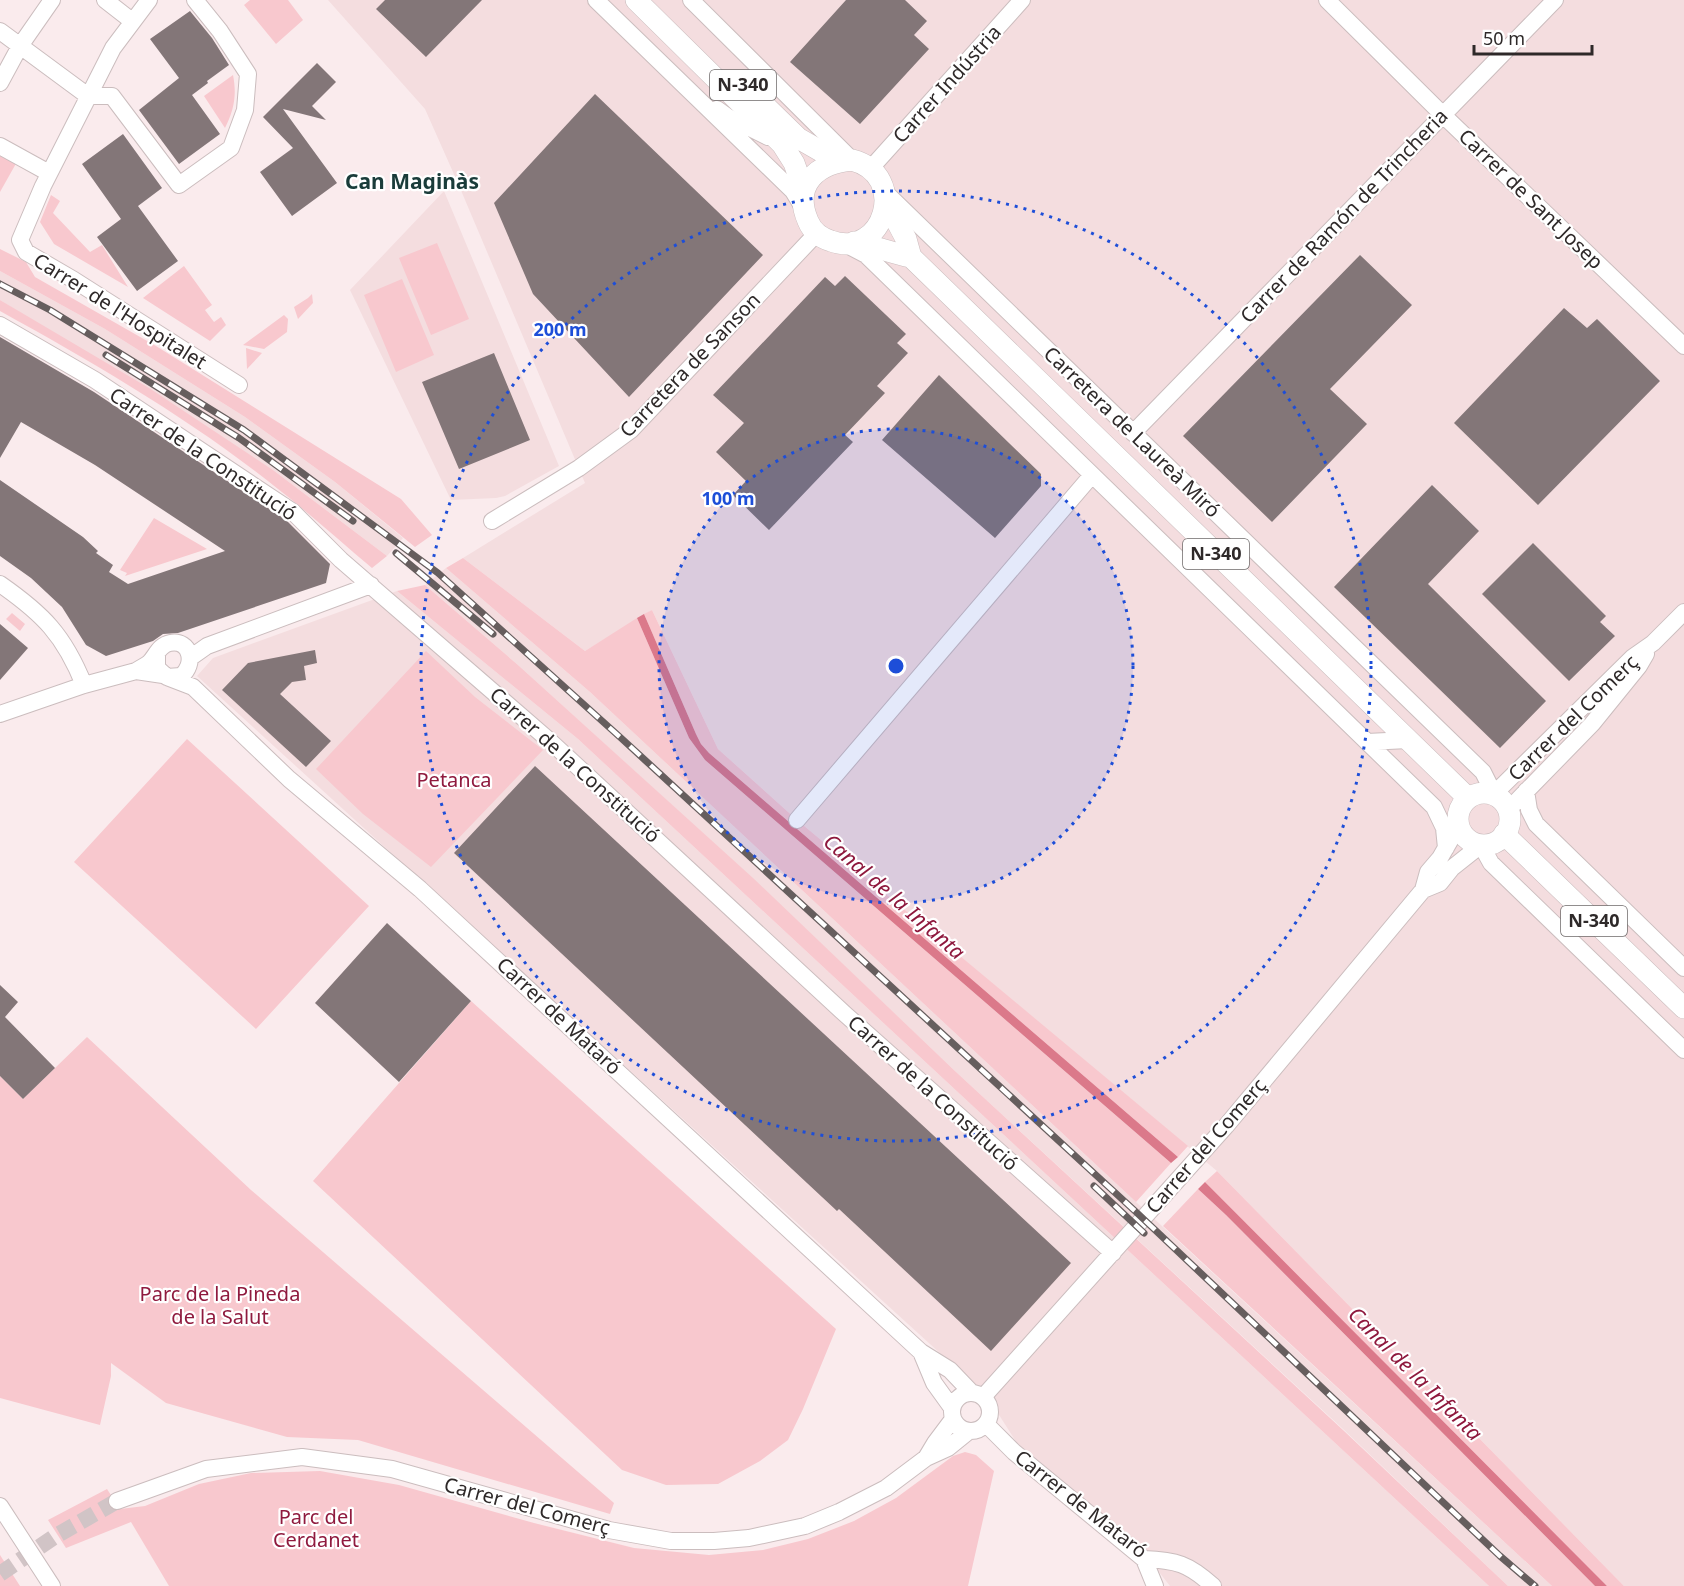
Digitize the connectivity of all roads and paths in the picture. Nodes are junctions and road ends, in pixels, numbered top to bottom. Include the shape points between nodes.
1 (52, 0) edge
2 (105, 0) edge
3 (148, 0) edge
4 (195, 0) edge
5 (596, 0) edge
6 (636, 0) edge
7 (655, 0) edge
8 (691, 0) edge
9 (1022, 0) edge
10 (1327, 0) edge
11 (1555, 0) edge
12 (132, 21) junction
13 (0, 31) edge
14 (21, 46) junction
15 (674, 76) junction
16 (0, 83) edge
17 (88, 96) junction
18 (1443, 115) junction
19 (782, 144) junction
20 (0, 146) edge
21 (854, 163) junction
22 (49, 173) junction
23 (885, 196) junction
24 (804, 200) junction
25 (817, 233) junction
26 (849, 243) junction
27 (911, 258) junction
28 (0, 325) edge
29 (1684, 346) edge
30 (239, 385) dead end
31 (1133, 433) junction
32 (1092, 475) junction
33 (492, 521) dead end
34 (0, 584) edge
35 (371, 585) junction
36 (1684, 612) edge
37 (1653, 643) junction
38 (156, 654) junction
39 (190, 662) junction
40 (136, 671) junction
41 (165, 676) junction
42 (84, 685) junction
43 (193, 687) junction
44 (0, 714) edge
45 (1408, 740) junction
46 (1367, 742) junction
47 (1483, 772) junction
48 (1513, 776) junction
49 (1526, 791) junction
50 (1468, 798) junction
51 (1501, 802) junction
52 (797, 820) dead end
53 (1459, 825) junction
54 (1504, 834) junction
55 (1446, 848) junction
56 (1486, 854) junction
57 (1423, 890) junction
58 (1684, 968) edge
59 (1684, 1008) edge
60 (1684, 1050) edge
61 (1113, 1253) junction
62 (921, 1352) junction
63 (978, 1395) junction
64 (953, 1414) junction
65 (986, 1424) junction
66 (969, 1431) junction
67 (926, 1458) junction
68 (117, 1501) tunnel mouth
69 (0, 1506) edge
70 (1144, 1559) junction
71 (52, 1586) edge
72 (1155, 1586) edge
73 (1213, 1586) edge

1 - 14 street
2 - 12 street
3 - 12 street, Carrer de l'Hospitalet
4 - 17 street via 248,74 245,110 231,148 179,185 112,96
5 - 15 street
6 - 19 main road, N-340
7 - 21 main road, N-340 via 798,138
8 - 21 street
9 - 21 street, Carrer Indústria
10 - 18 street, Carrer de Sant Josep
11 - 18 street, Carrer de Ramón de Trincheria
12 - 17 street, Carrer de l'Hospitalet
13 - 14 street
14 - 16 street
14 - 17 street
15 - 19 street via 728,117
15 - 24 street
17 - 22 street, Carrer de l'Hospitalet
18 - 29 street, Carrer de Sant Josep
18 - 31 street, Carrer de Ramón de Trincheria
19 - 24 main road, N-340 via 794,163
20 - 22 street
21 - 23 main road, N-340 via 880,178
21 - 24 main road via 820,169 811,178
22 - 30 street, Carrer de l'Hospitalet via 20,240 26,252
23 - 26 main road via 880,224 870,235
23 - 27 main road, Carretera de Laureà Miró / N-340
23 - 31 street, Carretera de Laureà Miró
24 - 25 main road, N-340 via 808,221
25 - 26 main road, N-340 via 834,242
25 - 33 street, Carretera de Sanson via 631,430 579,468
26 - 27 main road, Carretera de Laureà Miró / N-340 via 879,247
26 - 32 street via 866,255
27 - 45 main road, Carretera de Laureà Miró / N-340
28 - 35 street, Carrer de la Constitució via 95,380 293,512
31 - 47 street, Carretera de Laureà Miró
32 - 46 street
32 - 52 street
34 - 42 street via 42,616 57,633
35 - 39 street via 207,646
35 - 61 street, Carrer de la Constitució via 551,742 846,1015
36 - 37 street, Carrer del Comerç
37 - 48 street, Carrer del Comerç via 1633,657
37 - 49 street, Carrer del Comerç via 1592,724
38 - 39 street via 162,646 175,643 184,646
38 - 40 street
38 - 41 street via 156,663
39 - 41 street via 181,676
39 - 43 street
40 - 41 street, Carrer de Mataró
40 - 42 street
41 - 43 street, Carrer de Mataró
42 - 44 street
43 - 62 street, Carrer de Mataró via 289,779 420,889 555,1011
45 - 46 street
45 - 50 main road, Carretera de Laureà Miró / N-340
46 - 55 street via 1434,807 1444,828
47 - 48 street via 1497,777
47 - 51 street, Carretera de Laureà Miró
48 - 51 street, Carrer del Comerç
49 - 51 street, Carrer del Comerç
49 - 58 street via 1536,824
50 - 51 main road via 1484,792
50 - 53 main road via 1458,813
51 - 54 main road via 1510,819
53 - 55 street, Carrer del Comerç
53 - 56 main road via 1466,838
54 - 56 main road via 1489,845
54 - 59 main road, N-340
55 - 57 street, Carrer del Comerç via 1428,872
56 - 57 street, Carrer del Comerç via 1462,861 1440,883
56 - 60 street
57 - 61 street, Carrer del Comerç via 1226,1126
61 - 63 street, Carrer del Comerç
62 - 63 street, Carrer de Mataró via 950,1370
62 - 64 street, Carrer de Mataró
63 - 64 street via 959,1397
63 - 65 street via 990,1410
64 - 66 street via 960,1427
64 - 67 street, Carrer del Comerç
65 - 66 street
65 - 70 street, Carrer de Mataró via 1014,1452
66 - 67 street, Carrer del Comerç via 948,1448
67 - 68 street, Carrer del Comerç via 886,1488 831,1516 760,1536 714,1542 671,1541 609,1530 393,1469 302,1457 206,1469
69 - 71 street
70 - 72 street
70 - 73 street, Carrer de Mataró via 1171,1560 1198,1572

